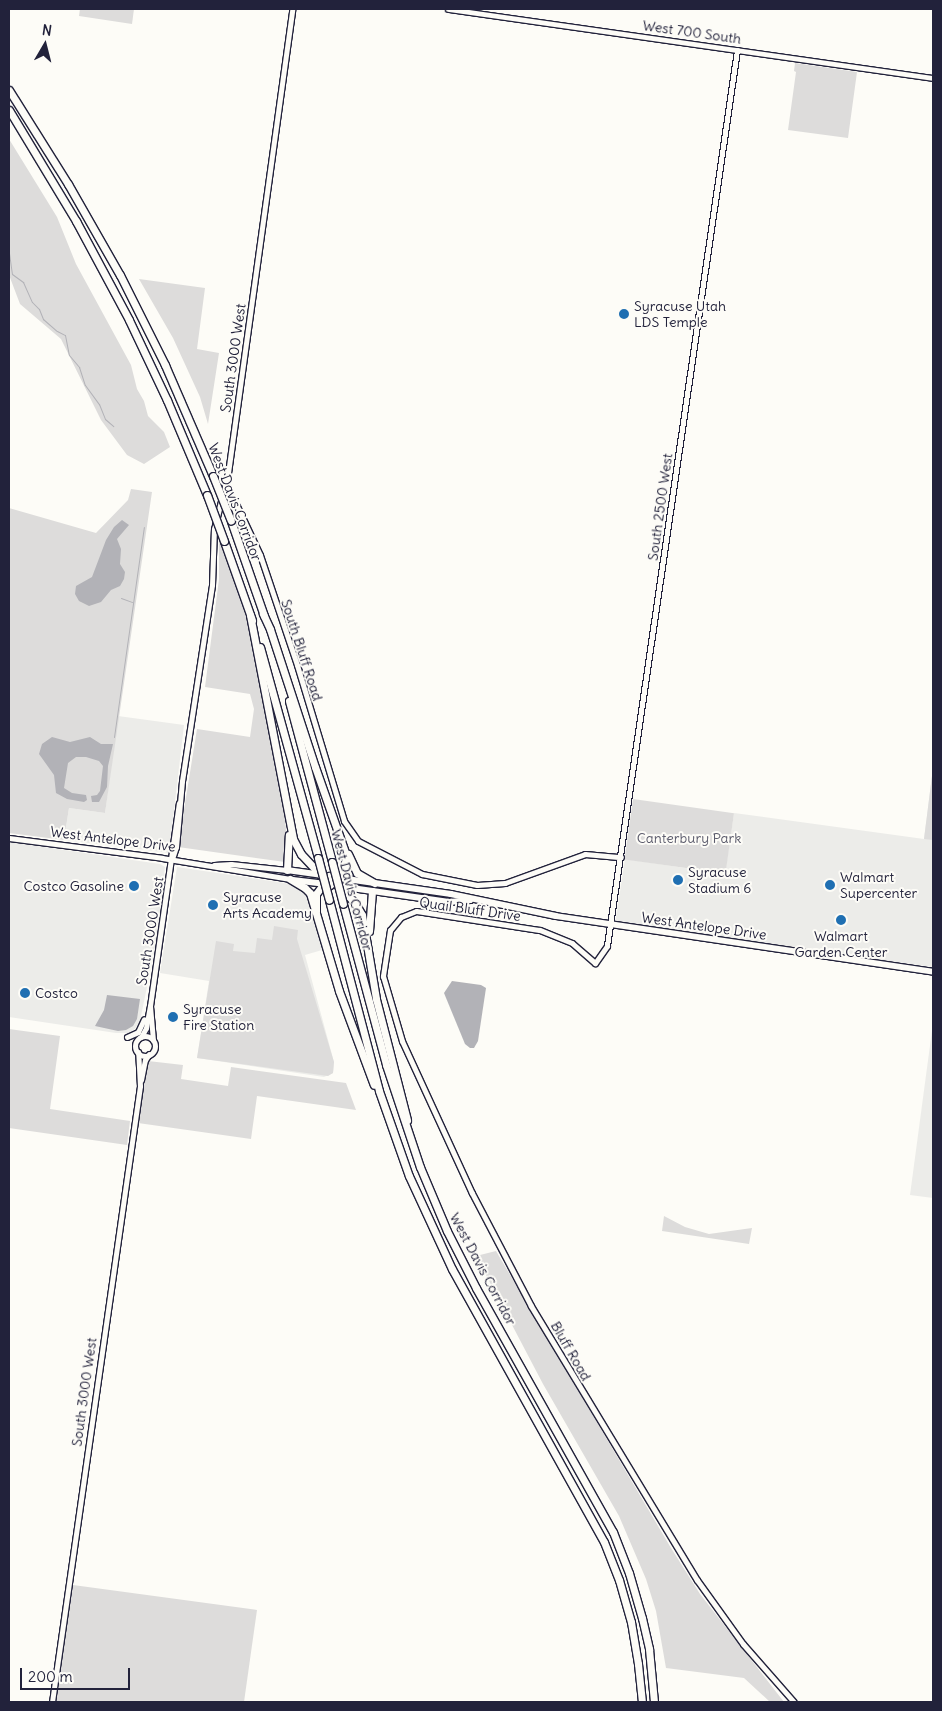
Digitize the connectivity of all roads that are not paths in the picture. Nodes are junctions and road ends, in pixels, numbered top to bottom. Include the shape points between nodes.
1 (293, 9) edge
2 (448, 9) edge
3 (737, 50) junction
4 (933, 78) edge
5 (9, 90) edge
6 (9, 110) edge
7 (222, 497) junction
8 (263, 614) junction
9 (250, 615) junction
10 (289, 825) junction
11 (9, 838) edge
12 (344, 847) junction
13 (621, 856) junction
14 (172, 859) junction
15 (214, 865) junction
16 (287, 870) junction
17 (290, 879) junction
18 (330, 881) junction
19 (374, 883) junction
20 (372, 891) junction
21 (472, 900) junction
22 (316, 911) junction
23 (611, 924) junction
24 (369, 956) junction
25 (595, 962) joint
26 (933, 972) edge
27 (384, 980) joint
28 (150, 1006) junction
29 (148, 1012) junction
30 (127, 1037) dead end
31 (141, 1037) junction
32 (153, 1041) junction
33 (138, 1052) junction
34 (149, 1054) junction
35 (140, 1086) junction
36 (401, 1154) junction
37 (415, 1154) junction
38 (52, 1702) edge
39 (642, 1702) edge
40 (654, 1702) edge
41 (794, 1702) edge

1 - 7 street, South 3000 West
2 - 3 street, West 700 South
3 - 4 street, West 700 South
3 - 13 street, South 2500 West
5 - 8 highway, West Davis Corridor, bridge via 120,275 168,372 213,476
6 - 9 highway, West Davis Corridor, bridge via 76,221 171,408 207,495
7 - 13 street, South Bluff Road via 237,506 260,556 344,821 362,844 432,878 477,885 505,883 581,855
7 - 14 street, South 3000 West via 214,529 212,585
8 - 12 highway
8 - 37 highway, West Davis Corridor, bridge via 386,1065
9 - 10 highway
9 - 36 highway, West Davis Corridor, bridge via 379,1091
10 - 16 highway
10 - 18 highway via 298,849
11 - 14 street, West Antelope Drive
12 - 18 highway via 346,864
12 - 19 highway via 357,873
13 - 23 street, South 2500 West
14 - 15 street, West Antelope Drive
14 - 28 street, South 3000 West
15 - 16 street, West Antelope Drive
15 - 17 street, West Antelope Drive
16 - 18 main road, West Antelope Drive
17 - 18 main road, West Antelope Drive
17 - 22 highway via 308,891
18 - 19 main road, West Antelope Drive
18 - 20 main road, West Antelope Drive
18 - 22 highway via 315,898
18 - 24 highway via 355,903 362,915
19 - 21 main road, West Antelope Drive
20 - 21 main road, West Antelope Drive via 448,902
20 - 24 highway
21 - 23 main road, West Antelope Drive
22 - 36 highway via 346,1011
23 - 25 street, South 2500 West via 607,946
23 - 26 main road, West Antelope Drive
24 - 37 highway via 376,999
25 - 27 street, Quail Bluff Drive via 572,943 538,930 420,911 404,915 392,927 387,942
27 - 41 street, Bluff Road via 402,1041 472,1193 532,1306 697,1580 743,1644
28 - 29 street, South 3000 West
28 - 32 street, South 3000 West
29 - 30 street via 141,1029
29 - 31 street, South 3000 West
31 - 32 street via 147,1036
31 - 33 street via 136,1043
32 - 34 street via 154,1050
33 - 34 street
33 - 35 street, South 3000 West
34 - 35 street, South 3000 West via 144,1060
35 - 38 street, South 3000 West
36 - 39 highway, West Davis Corridor via 452,1269 604,1542 631,1622
37 - 40 highway, West Davis Corridor via 444,1224 476,1288 613,1532 642,1618

